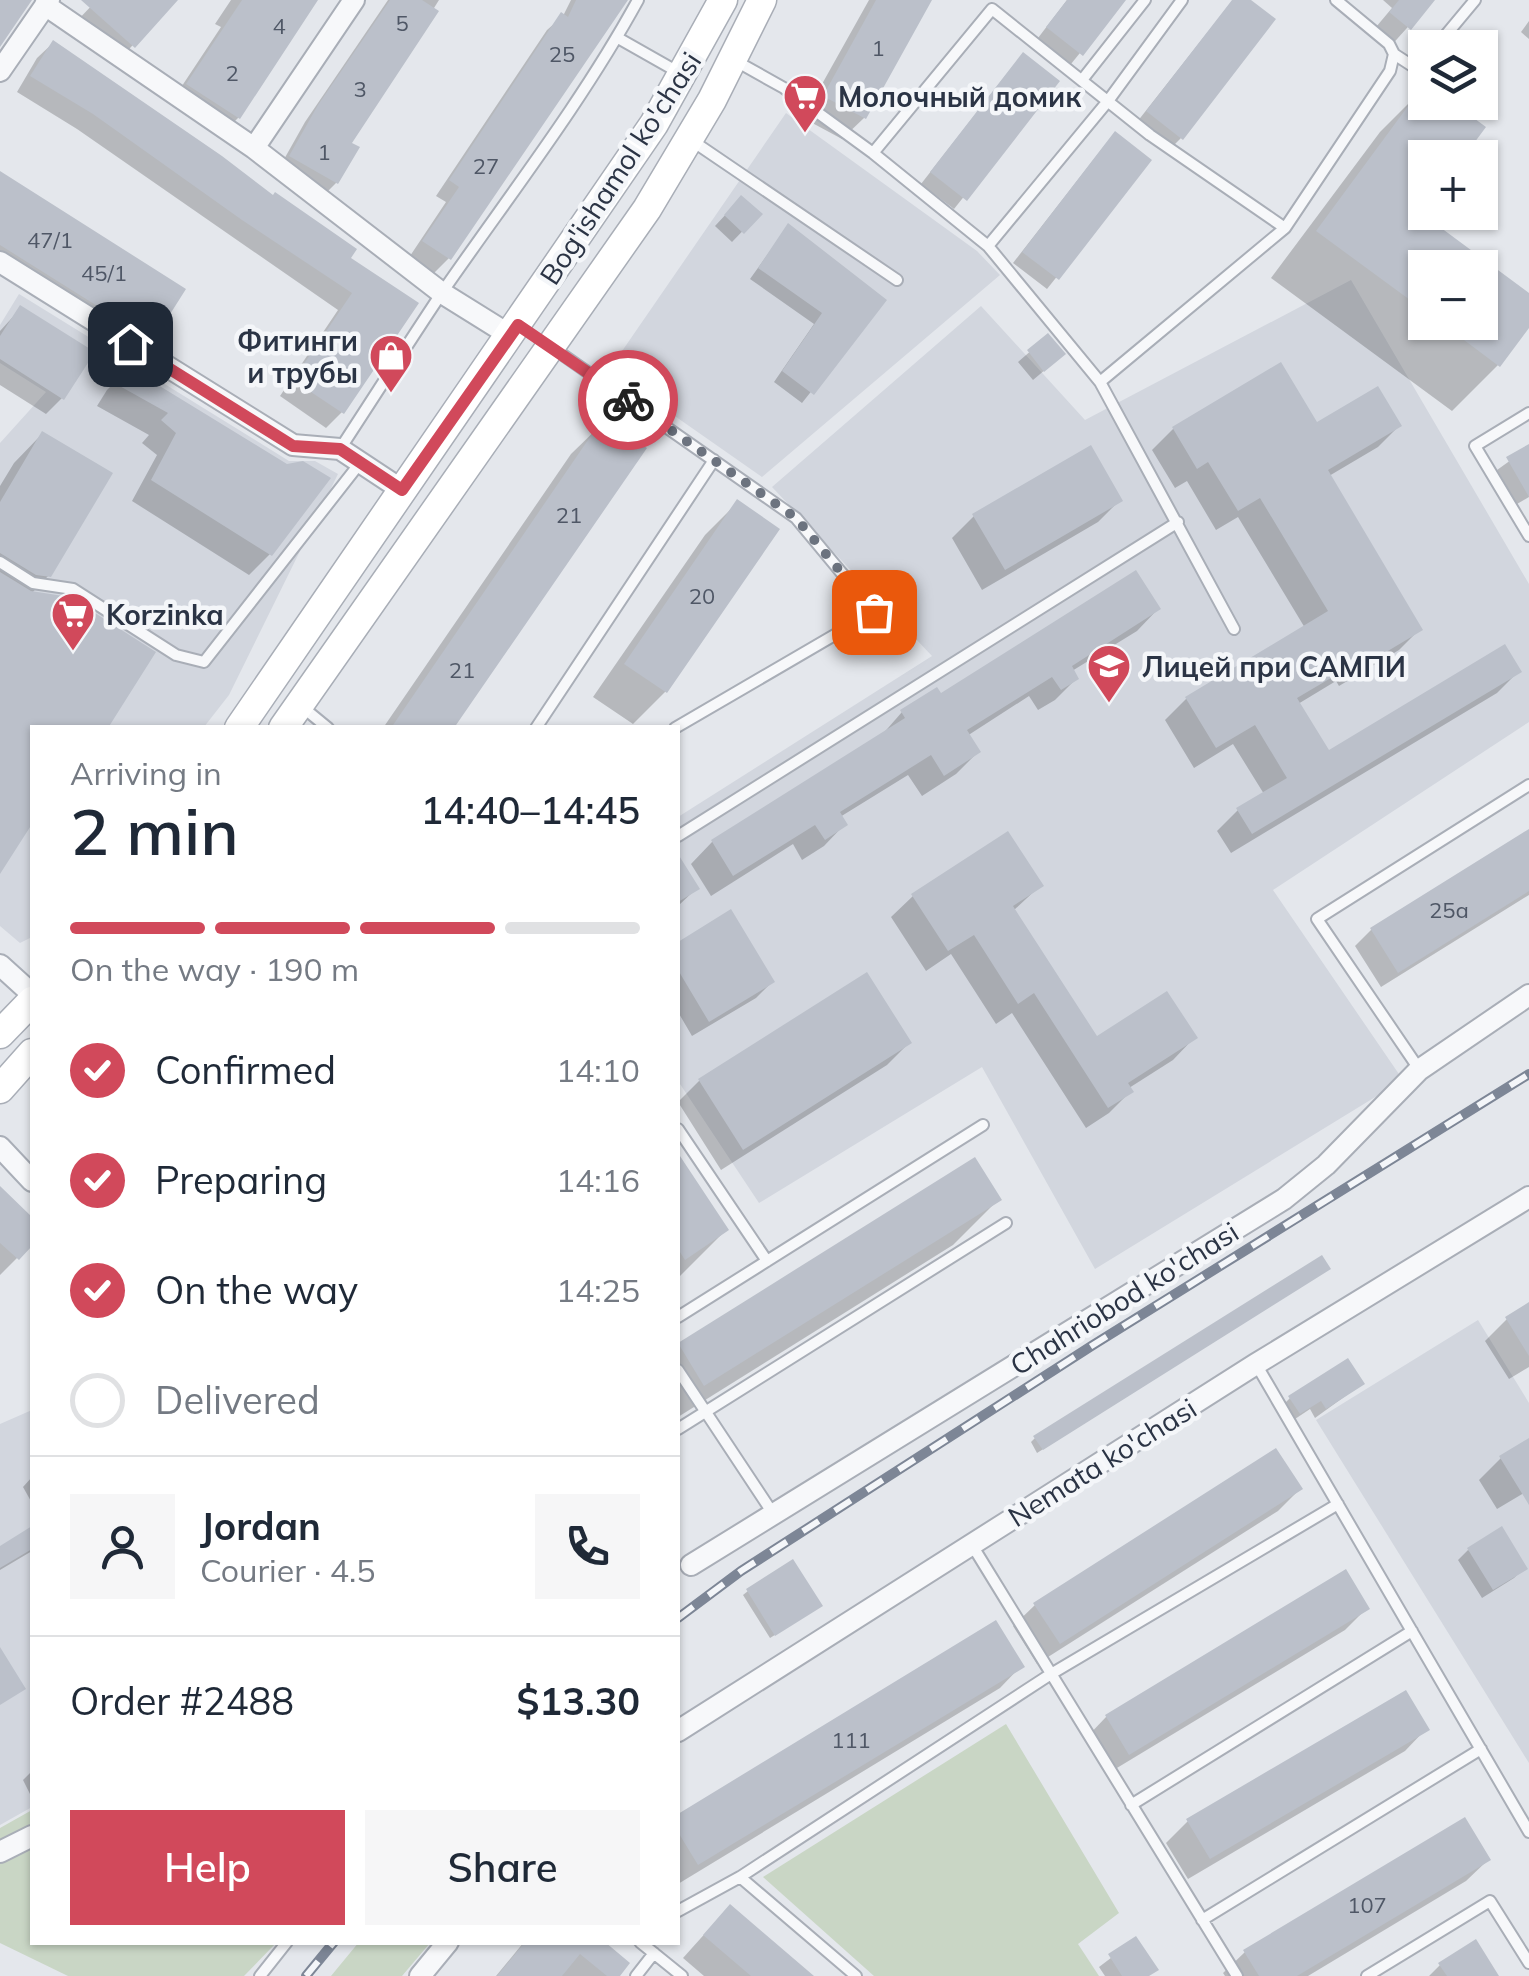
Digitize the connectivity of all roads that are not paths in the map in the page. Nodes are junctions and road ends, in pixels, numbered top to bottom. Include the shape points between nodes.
1 (354, 0) edge
2 (638, 0) edge
3 (762, 0) edge
4 (1145, 0) edge
5 (1182, 0) edge
6 (1336, 0) edge
7 (1474, 0) edge
8 (47, 2) edge
9 (994, 4) edge
10 (716, 13) edge
11 (1450, 30) edge
12 (618, 38) junction
13 (737, 51) junction
14 (1394, 54) junction
15 (1408, 63) edge
16 (0, 72) edge
17 (683, 75) junction
18 (1082, 80) junction
19 (1108, 101) junction
20 (690, 139) junction
21 (254, 148) junction
22 (874, 153) junction
23 (1285, 228) junction
24 (988, 246) junction
25 (0, 262) edge
26 (896, 280) dead end
27 (442, 294) junction
28 (514, 330) junction
29 (553, 347) junction
30 (1100, 382) junction
31 (1529, 414) edge
32 (340, 449) junction
33 (714, 460) junction
34 (360, 462) junction
35 (402, 490) junction
36 (1178, 522) junction
37 (1526, 523) edge
38 (1529, 536) edge
39 (0, 562) edge
40 (1234, 629) dead end
41 (291, 716) edge
42 (241, 725) edge
43 (319, 725) edge
44 (538, 725) edge
45 (680, 725) edge
46 (1529, 785) edge
47 (680, 835) edge
48 (0, 965) edge
49 (1529, 995) edge
50 (30, 996) edge
51 (30, 1000) edge
52 (0, 1034) edge
53 (30, 1055) edge
54 (1419, 1070) junction
55 (0, 1089) edge
56 (983, 1125) dead end
57 (680, 1132) edge
58 (0, 1146) edge
59 (30, 1178) edge
60 (1529, 1197) edge
61 (1006, 1224) dead end
62 (767, 1261) junction
63 (681, 1315) edge
64 (1256, 1364) junction
65 (680, 1373) edge
66 (680, 1429) edge
67 (1338, 1504) junction
68 (774, 1516) junction
69 (971, 1544) junction
70 (684, 1570) edge
71 (1412, 1631) junction
72 (1051, 1674) junction
73 (680, 1729) edge
74 (1481, 1750) junction
75 (1131, 1804) junction
76 (1529, 1832) edge
77 (30, 1837) edge
78 (0, 1852) edge
79 (740, 1877) junction
80 (680, 1910) edge
81 (1202, 1920) junction
82 (285, 1945) edge
83 (446, 1945) edge
84 (644, 1945) edge
85 (654, 1953) junction
86 (1529, 1964) edge
87 (1386, 1971) edge
88 (260, 1976) edge
89 (420, 1976) edge
90 (636, 1976) edge
91 (682, 1976) edge
92 (856, 1976) edge
93 (1237, 1976) edge
94 (1367, 1976) edge

1 - 21 street
2 - 12 lane
3 - 13 main road, Bog'ishamol ko'chasi
4 - 18 lane
5 - 19 lane
6 - 14 lane
7 - 11 lane
8 - 16 street
8 - 21 street
9 - 18 lane
9 - 22 lane
10 - 13 main road
10 - 17 main road, Bog'ishamol ko'chasi
12 - 17 lane
12 - 27 lane
13 - 20 main road, Bog'ishamol ko'chasi
13 - 22 lane
14 - 15 lane
14 - 23 lane via 1390,71
17 - 28 main road, Bog'ishamol ko'chasi
18 - 19 lane
19 - 23 lane
19 - 24 lane
20 - 26 lane
20 - 29 main road, Bog'ishamol ko'chasi
21 - 27 street
22 - 24 lane
23 - 30 lane
24 - 30 lane
25 - 32 street via 293,446
27 - 28 street
27 - 32 lane
28 - 29 main road
28 - 35 main road, Bog'ishamol ko'chasi
29 - 33 lane
29 - 41 main road, Bog'ishamol ko'chasi
30 - 36 lane
31 - 37 lane via 1475,446
32 - 34 street
33 - 44 lane
33 - 45 lane via 796,518 874,612
34 - 35 street
34 - 39 lane via 204,662 176,655 73,589 32,583
35 - 42 main road, Bog'ishamol ko'chasi
36 - 40 lane
36 - 47 lane
37 - 38 lane
41 - 43 lane
46 - 54 lane via 1318,919
48 - 50 street
49 - 54 street, Chahriobod ko'chasi
51 - 52 main road
53 - 55 main road
54 - 68 street, Chahriobod ko'chasi via 1284,1199
56 - 62 lane
57 - 62 lane
58 - 59 street
60 - 64 street, Nemata ko'chasi
61 - 66 lane
62 - 63 lane
64 - 67 lane
64 - 69 street, Nemata ko'chasi
65 - 68 lane
67 - 71 lane
67 - 72 lane
68 - 70 street, Chahriobod ko'chasi
69 - 72 lane
69 - 73 street, Nemata ko'chasi
71 - 74 lane
71 - 75 lane
72 - 75 lane
72 - 79 lane
74 - 76 lane
74 - 81 lane
75 - 81 lane
77 - 78 street
79 - 80 lane
79 - 92 lane
81 - 93 lane
82 - 88 lane
83 - 89 street
84 - 85 lane
85 - 90 lane
85 - 91 lane
86 - 87 lane via 1490,1901
87 - 94 lane

